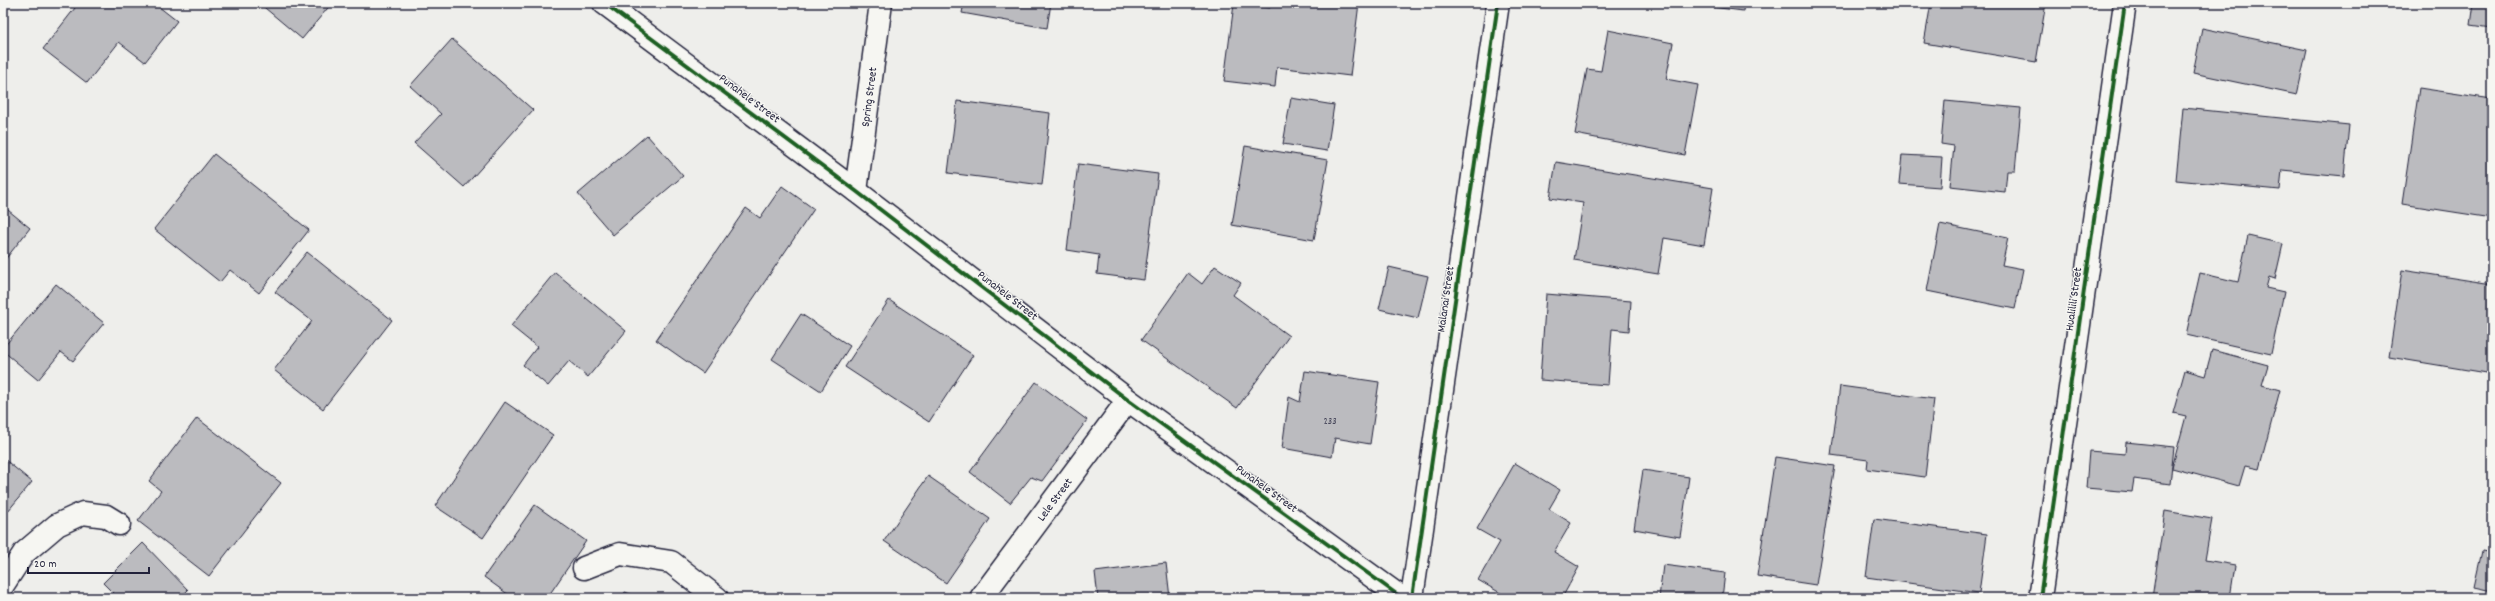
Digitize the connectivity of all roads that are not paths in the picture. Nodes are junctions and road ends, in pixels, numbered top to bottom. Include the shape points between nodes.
1 (604, 3) edge
2 (881, 3) edge
3 (1498, 3) edge
4 (2125, 3) edge
5 (856, 191) junction
6 (1128, 400) junction
7 (119, 524) dead end
8 (584, 568) dead end
9 (3, 585) edge
10 (717, 598) edge
11 (981, 598) edge
12 (1402, 598) edge
13 (1412, 598) edge
14 (2040, 598) edge

1 - 5 street, Punahele Street
2 - 5 street, Spring Street
3 - 13 street, Malanai Street
4 - 14 street, Hualilili Street
5 - 6 street, Punahele Street
6 - 11 street, Lele Street
6 - 12 street, Punahele Street
7 - 9 street via 106,516 83,513 57,525 24,553
8 - 10 street via 620,554 671,562

